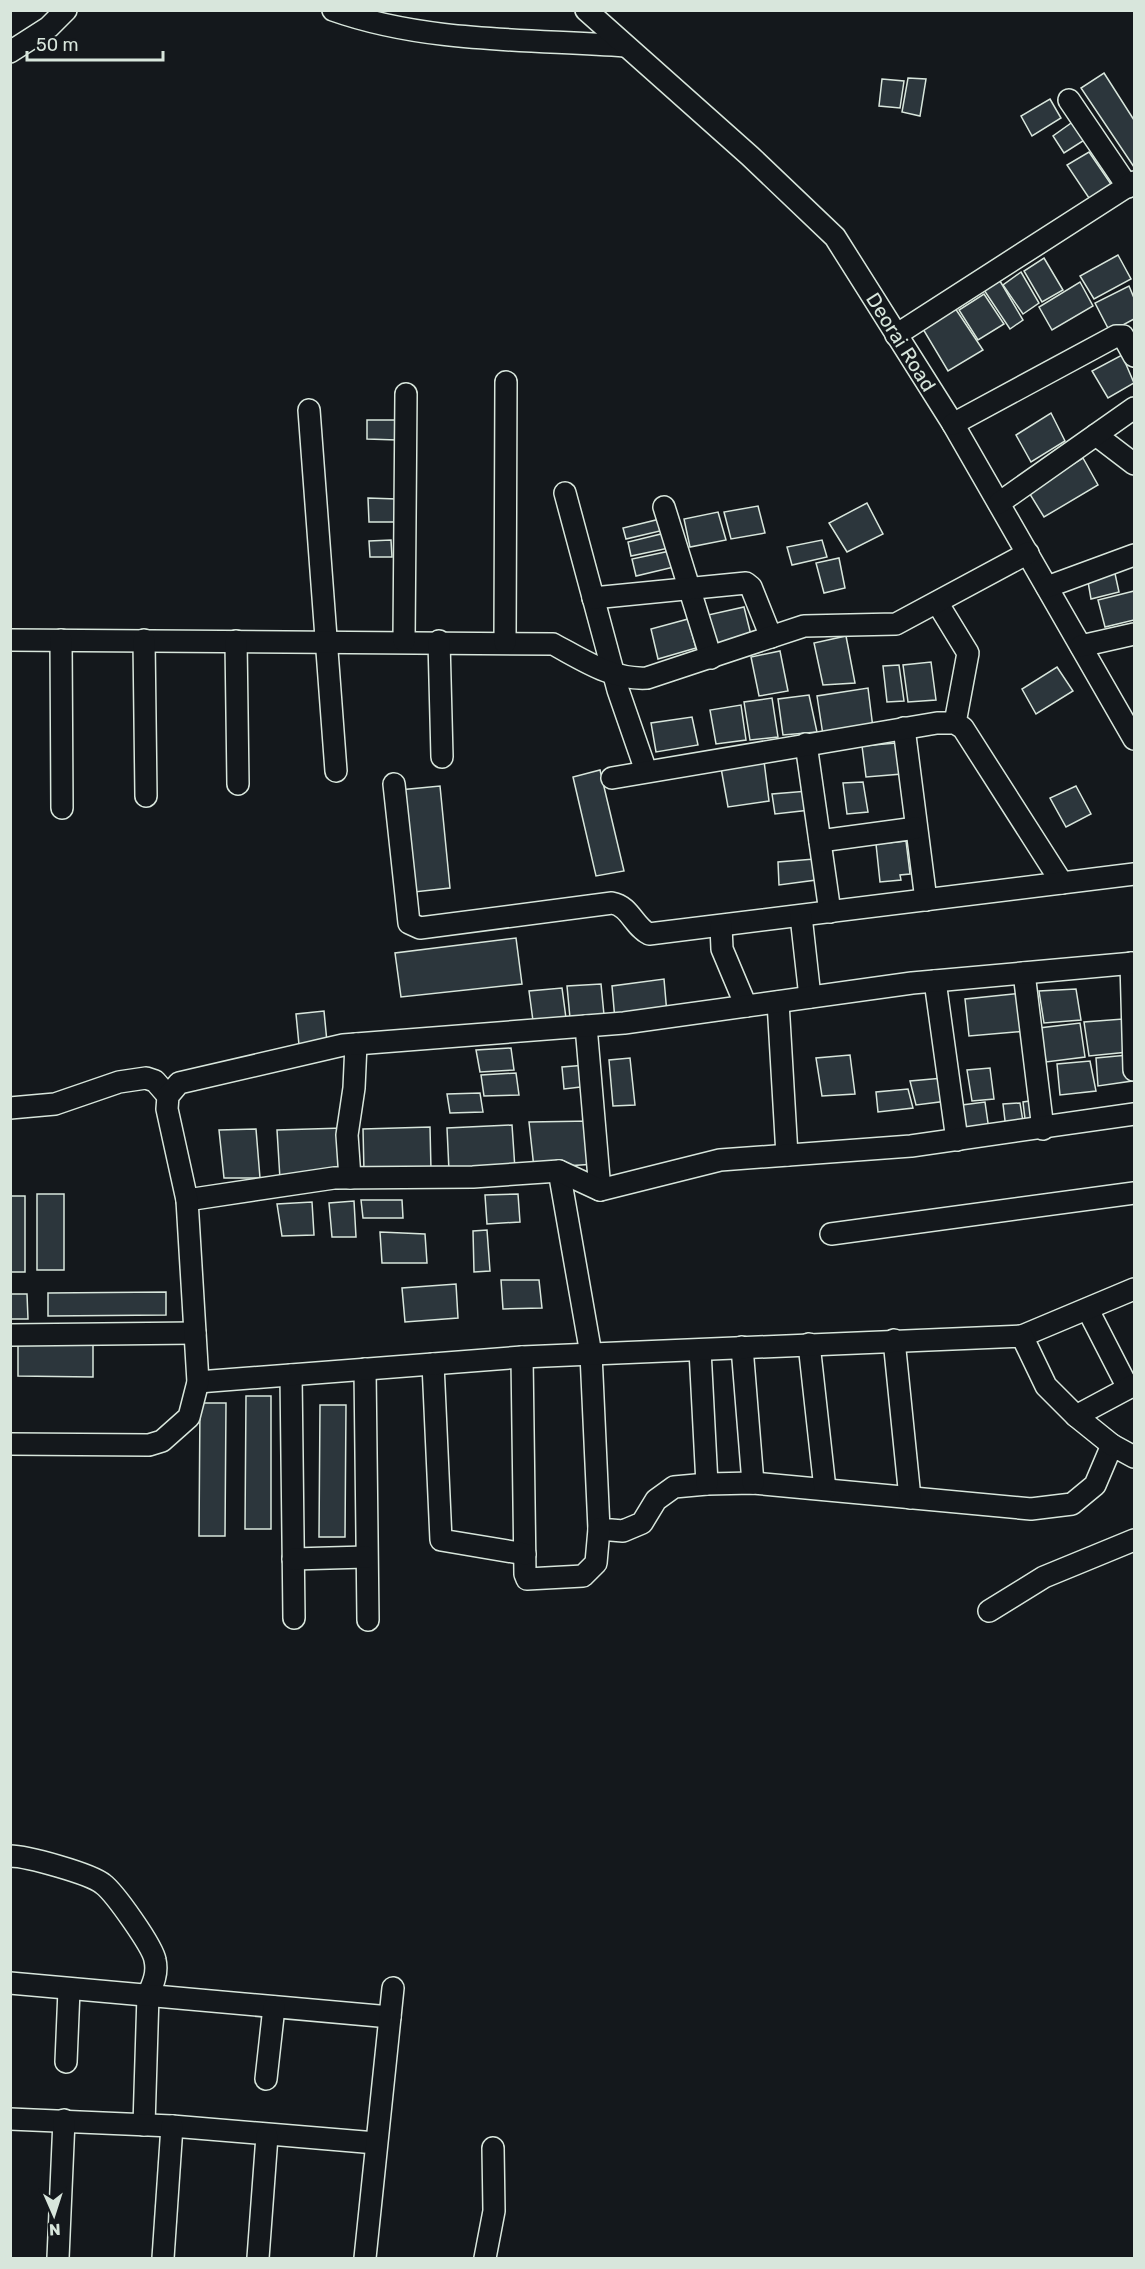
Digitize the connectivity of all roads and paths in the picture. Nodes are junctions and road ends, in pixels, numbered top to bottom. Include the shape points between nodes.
1 (66, 10) edge
2 (333, 10) edge
3 (586, 10) edge
4 (625, 45) junction
5 (10, 52) edge
6 (1069, 100) dead end
7 (1132, 184) edge
8 (896, 335) junction
9 (1134, 356) edge
10 (506, 382) dead end
11 (406, 394) dead end
12 (1134, 408) edge
13 (309, 410) dead end
14 (953, 424) junction
15 (1096, 435) junction
16 (1134, 464) edge
17 (565, 493) dead end
18 (999, 503) junction
19 (664, 507) dead end
20 (1028, 553) junction
21 (1134, 555) edge
22 (1047, 587) junction
23 (687, 588) junction
24 (593, 598) junction
25 (938, 604) junction
26 (1134, 634) edge
27 (771, 637) junction
28 (10, 640) edge
29 (61, 640) junction
30 (144, 640) junction
31 (236, 641) junction
32 (327, 641) junction
33 (404, 641) junction
34 (439, 641) junction
35 (505, 643) junction
36 (1081, 646) junction
37 (711, 658) junction
38 (614, 675) junction
39 (955, 723) junction
40 (904, 728) junction
41 (1134, 738) edge
42 (806, 744) junction
43 (442, 758) dead end
44 (336, 771) dead end
45 (646, 771) junction
46 (612, 778) dead end
47 (238, 784) dead end
48 (394, 784) dead end
49 (146, 796) dead end
50 (62, 808) dead end
51 (916, 828) junction
52 (820, 841) junction
53 (1134, 874) edge
54 (1062, 883) junction
55 (926, 900) junction
56 (830, 912) junction
57 (801, 916) junction
58 (721, 926) junction
59 (1133, 963) edge
60 (1024, 973) junction
61 (935, 981) junction
62 (810, 997) junction
63 (778, 1002) junction
64 (746, 1006) junction
65 (586, 1026) junction
66 (356, 1044) junction
67 (1134, 1070) edge
68 (168, 1096) junction
69 (10, 1108) edge
70 (1134, 1114) edge
71 (1042, 1129) junction
72 (957, 1140) junction
73 (787, 1155) junction
74 (559, 1171) junction
75 (350, 1178) junction
76 (600, 1190) junction
77 (1134, 1193) edge
78 (187, 1200) junction
79 (831, 1234) dead end
80 (1134, 1289) edge
81 (1088, 1310) junction
82 (195, 1333) junction
83 (10, 1335) edge
84 (1022, 1336) junction
85 (894, 1340) junction
86 (809, 1344) junction
87 (742, 1347) junction
88 (700, 1350) junction
89 (591, 1354) junction
90 (522, 1357) junction
91 (433, 1364) junction
92 (365, 1369) junction
93 (291, 1375) junction
94 (198, 1382) junction
95 (1131, 1387) edge
96 (1076, 1416) junction
97 (10, 1444) edge
98 (1112, 1445) junction
99 (1134, 1457) edge
100 (753, 1483) junction
101 (707, 1484) junction
102 (825, 1489) junction
103 (910, 1498) junction
104 (599, 1529) junction
105 (1134, 1540) edge
106 (525, 1554) junction
107 (366, 1557) junction
108 (293, 1560) junction
109 (989, 1611) dead end
110 (294, 1618) dead end
111 (368, 1620) dead end
112 (10, 1856) edge
113 (10, 1983) edge
114 (393, 1988) dead end
115 (69, 1990) junction
116 (148, 1995) junction
117 (274, 2007) junction
118 (390, 2017) junction
119 (66, 2062) dead end
120 (266, 2079) dead end
121 (10, 2119) edge
122 (64, 2120) junction
123 (144, 2125) junction
124 (172, 2126) junction
125 (267, 2136) junction
126 (376, 2143) junction
127 (493, 2148) dead end
128 (58, 2259) edge
129 (163, 2259) edge
130 (258, 2259) edge
131 (365, 2259) edge
132 (485, 2259) edge

1 - 5 street via 49,27
2 - 4 street via 371,24 420,33
3 - 4 street, Deorai Road
4 - 8 street, Deorai Road via 835,237
6 - 7 street
7 - 8 street
8 - 14 street, Deorai Road
9 - 14 street via 1123,336 1116,336
10 - 35 street
11 - 33 street
12 - 15 street
13 - 32 street
14 - 18 street, Deorai Road
15 - 16 street
15 - 18 street
17 - 24 street
18 - 20 street, Deorai Road
19 - 23 street
20 - 22 street, Deorai Road
20 - 25 street
21 - 22 street
22 - 36 street, Deorai Road
23 - 24 street
23 - 27 street via 746,583
23 - 37 street
24 - 38 street
25 - 27 street via 896,624 815,625
25 - 39 street via 968,653
26 - 36 street
27 - 37 street
28 - 29 street
29 - 30 street
29 - 50 street
30 - 31 street
30 - 49 street
31 - 32 street
31 - 47 street
32 - 33 street
32 - 44 street
33 - 34 street
34 - 35 street
34 - 43 street
35 - 38 street via 553,644
36 - 41 street, Deorai Road
37 - 38 street via 647,678
38 - 45 street
39 - 40 street
39 - 54 street via 963,728
40 - 42 street
40 - 51 street
42 - 45 street
42 - 52 street
45 - 46 street
48 - 58 street via 409,923 414,928 612,903 624,907 643,932 649,934
51 - 52 street
51 - 55 street
52 - 56 street
53 - 54 street
54 - 55 street
55 - 56 street
56 - 57 street
57 - 58 street
57 - 62 street
58 - 64 street via 722,949
59 - 60 street
59 - 67 street
60 - 61 street
60 - 71 street
61 - 62 street
61 - 72 street
62 - 63 street
63 - 64 street
63 - 73 street
64 - 65 street
65 - 66 street
65 - 76 street
66 - 68 street via 179,1083
66 - 75 street via 348,1135
68 - 69 street via 155,1080 146,1078 119,1082 55,1104
68 - 78 street via 167,1109
70 - 71 street
71 - 72 street
72 - 73 street
73 - 76 street via 720,1160
74 - 75 street via 473,1177
74 - 76 street
74 - 89 street
75 - 78 street
77 - 79 street
78 - 82 street
80 - 81 street
81 - 84 street
81 - 95 street
82 - 83 street
82 - 94 street
84 - 85 street
84 - 96 street via 1046,1386
85 - 86 street
85 - 103 street
86 - 87 street
86 - 102 street
87 - 88 street
87 - 100 street
88 - 89 street
88 - 101 street
89 - 90 street
89 - 104 street
90 - 91 street
90 - 106 street
91 - 92 street
91 - 106 street via 441,1540
92 - 93 street
92 - 107 street
93 - 94 street
93 - 108 street
94 - 97 street via 189,1417 162,1441 149,1445
95 - 96 street
96 - 98 street
98 - 99 street
98 - 103 street via 1095,1485 1072,1504 1030,1509
100 - 101 street
100 - 102 street
101 - 104 street via 674,1487 656,1500 642,1522 623,1531
102 - 103 street
104 - 106 street via 596,1563 583,1576 527,1579
105 - 109 street via 1044,1577
107 - 108 street
107 - 111 street
108 - 110 street
112 - 116 street via 102,1883 124,1908 155,1958 156,1978
113 - 115 street
114 - 118 street
115 - 116 street
115 - 119 street
116 - 117 street
116 - 123 street
117 - 118 street
117 - 120 street
118 - 126 street
121 - 122 street
122 - 123 street
122 - 128 street
123 - 124 street
124 - 125 street
124 - 129 street
125 - 126 street
125 - 130 street
126 - 131 street
127 - 132 street via 494,2211

